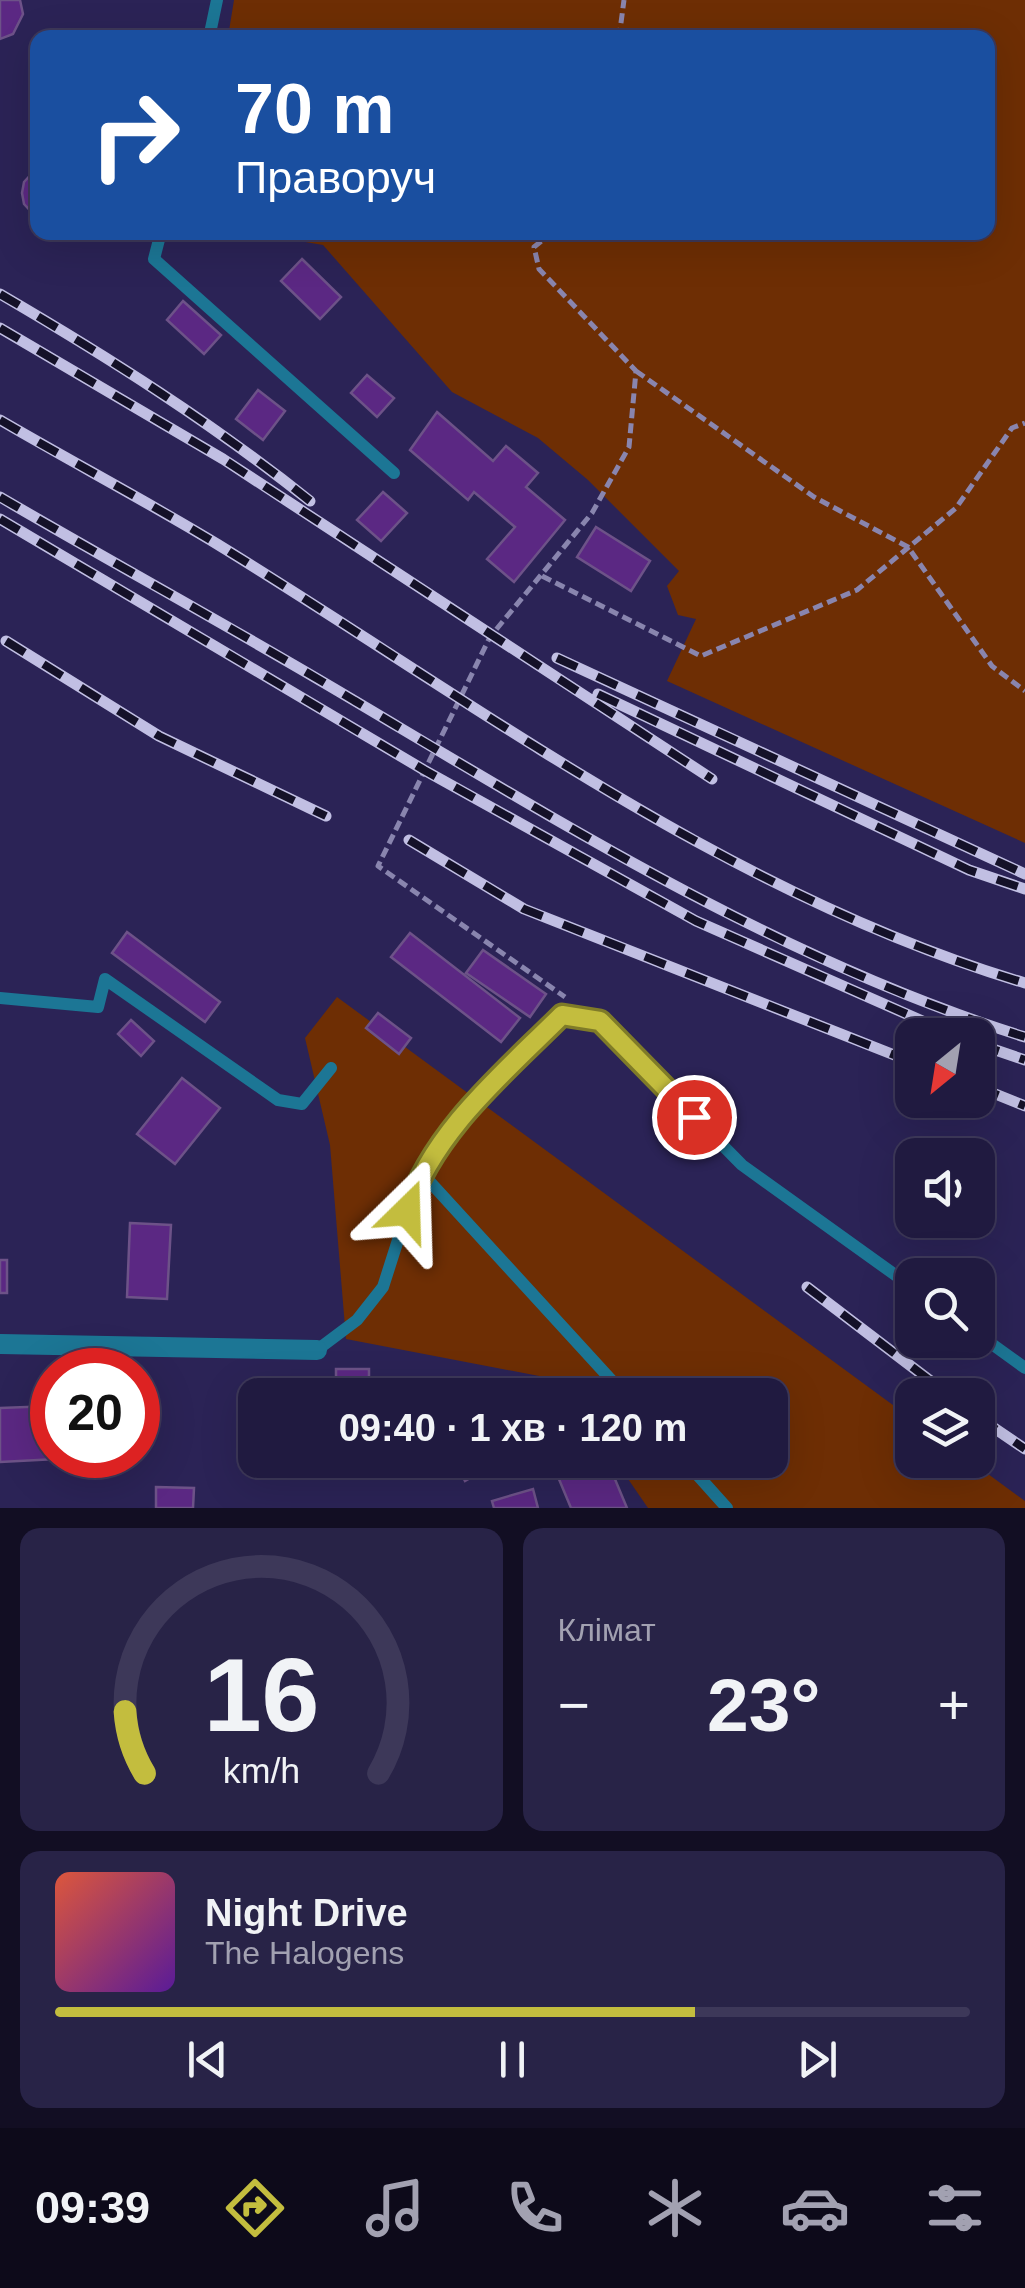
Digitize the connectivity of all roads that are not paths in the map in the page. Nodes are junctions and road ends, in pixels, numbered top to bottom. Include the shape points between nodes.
1 (217, 0) edge
2 (211, 30) edge
3 (159, 240) edge
4 (394, 473) dead end
5 (0, 998) edge
6 (331, 1068) dead end
7 (420, 1171) junction
8 (895, 1275) edge
9 (0, 1344) edge
10 (995, 1346) edge
11 (318, 1350) joint
12 (1025, 1368) edge
13 (609, 1378) edge
14 (700, 1478) edge
15 (728, 1508) edge

1 - 2 lane
3 - 4 lane via 154,260
5 - 6 lane via 98,1007 105,979 278,1100 302,1104
7 - 8 lane via 490,1086 562,1015 600,1021 742,1165
7 - 11 lane via 383,1288 357,1320
7 - 13 lane
9 - 11 street
10 - 12 lane
14 - 15 lane

